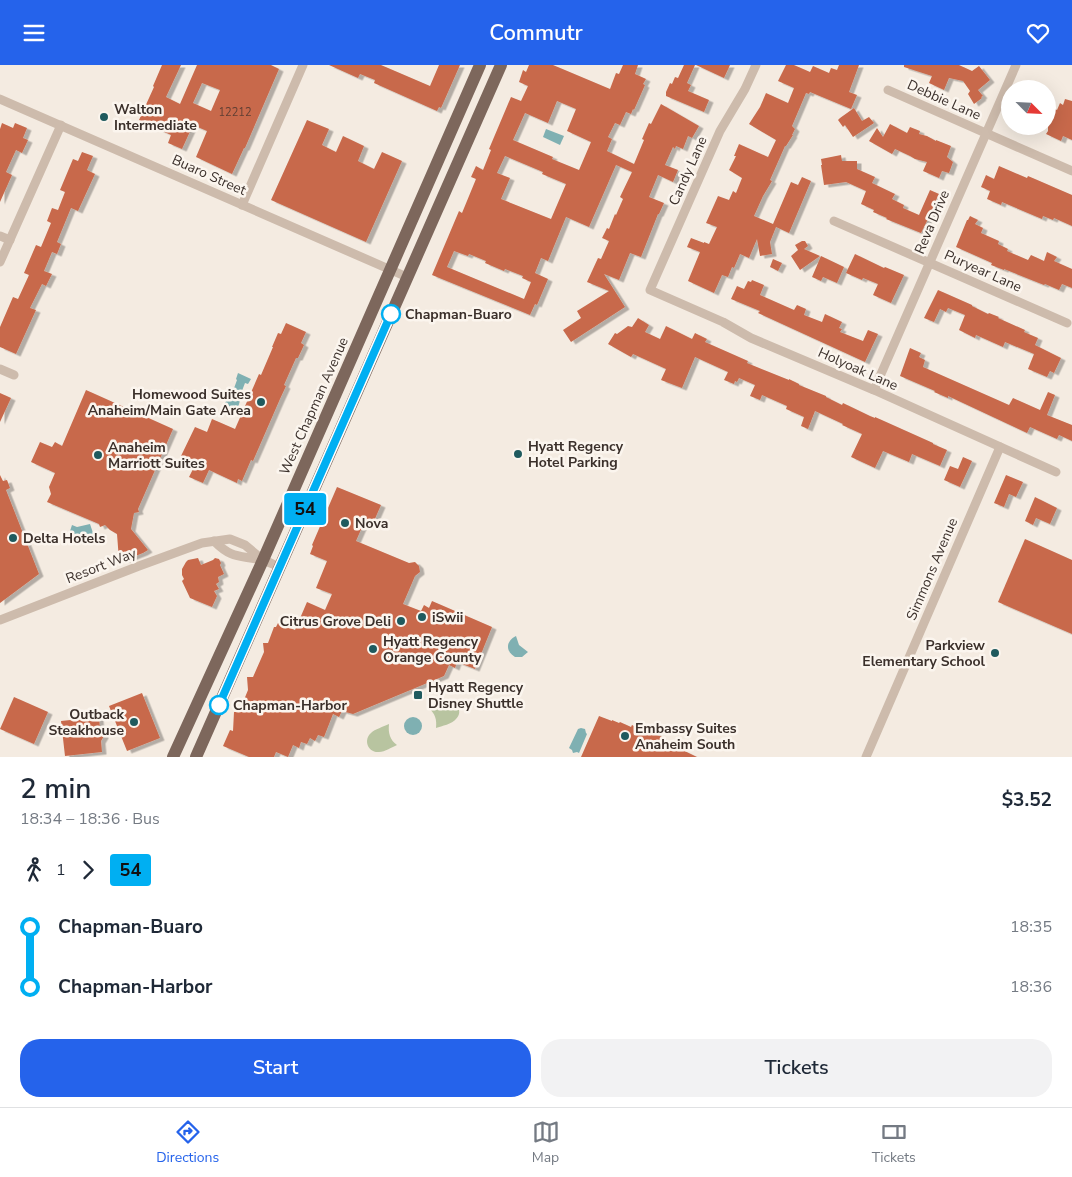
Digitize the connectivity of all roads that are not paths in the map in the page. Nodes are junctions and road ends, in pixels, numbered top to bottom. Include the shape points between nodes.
1 (303, 65) edge
2 (480, 65) edge
3 (501, 65) edge
4 (756, 65) edge
5 (1016, 65) edge
6 (888, 91) dead end
7 (0, 99) edge
8 (61, 125) junction
9 (986, 133) junction
10 (1072, 171) edge
11 (242, 205) junction
12 (834, 221) dead end
13 (0, 236) edge
14 (10, 240) junction
15 (930, 262) junction
16 (0, 263) edge
17 (390, 270) junction
18 (407, 277) junction
19 (650, 290) joint
20 (1067, 323) dead end
21 (0, 369) edge
22 (14, 375) dead end
23 (874, 390) junction
24 (1000, 447) junction
25 (1056, 472) dead end
26 (214, 541) junction
27 (263, 560) junction
28 (280, 567) junction
29 (0, 620) edge
30 (173, 757) edge
31 (196, 757) edge
32 (866, 757) edge

1 - 11 street
2 - 17 main road, West Chapman Avenue
3 - 18 main road
4 - 19 street, Candy Lane via 720,131
5 - 9 street, Reva Drive
6 - 9 street, Debbie Lane
7 - 8 street, Buaro Street
8 - 11 street, Buaro Street
8 - 14 street
9 - 10 street, Debbie Lane
9 - 15 street, Reva Drive
11 - 17 street, Buaro Street
12 - 15 street, Puryear Lane
13 - 14 street
14 - 16 street
15 - 20 street, Puryear Lane
15 - 23 street, Reva Drive
17 - 18 street, Buaro Street
17 - 27 main road, West Chapman Avenue
18 - 28 main road
19 - 23 street, Holyoak Lane
21 - 22 street
23 - 24 street, Holyoak Lane
24 - 25 street, Holyoak Lane
24 - 32 street, Simmons Avenue
26 - 27 street, Resort Way via 224,551 239,557
26 - 27 street, Resort Way via 230,539 245,545
26 - 29 street, Resort Way via 163,557
27 - 28 street, Resort Way
27 - 30 main road, West Chapman Avenue
28 - 31 main road

